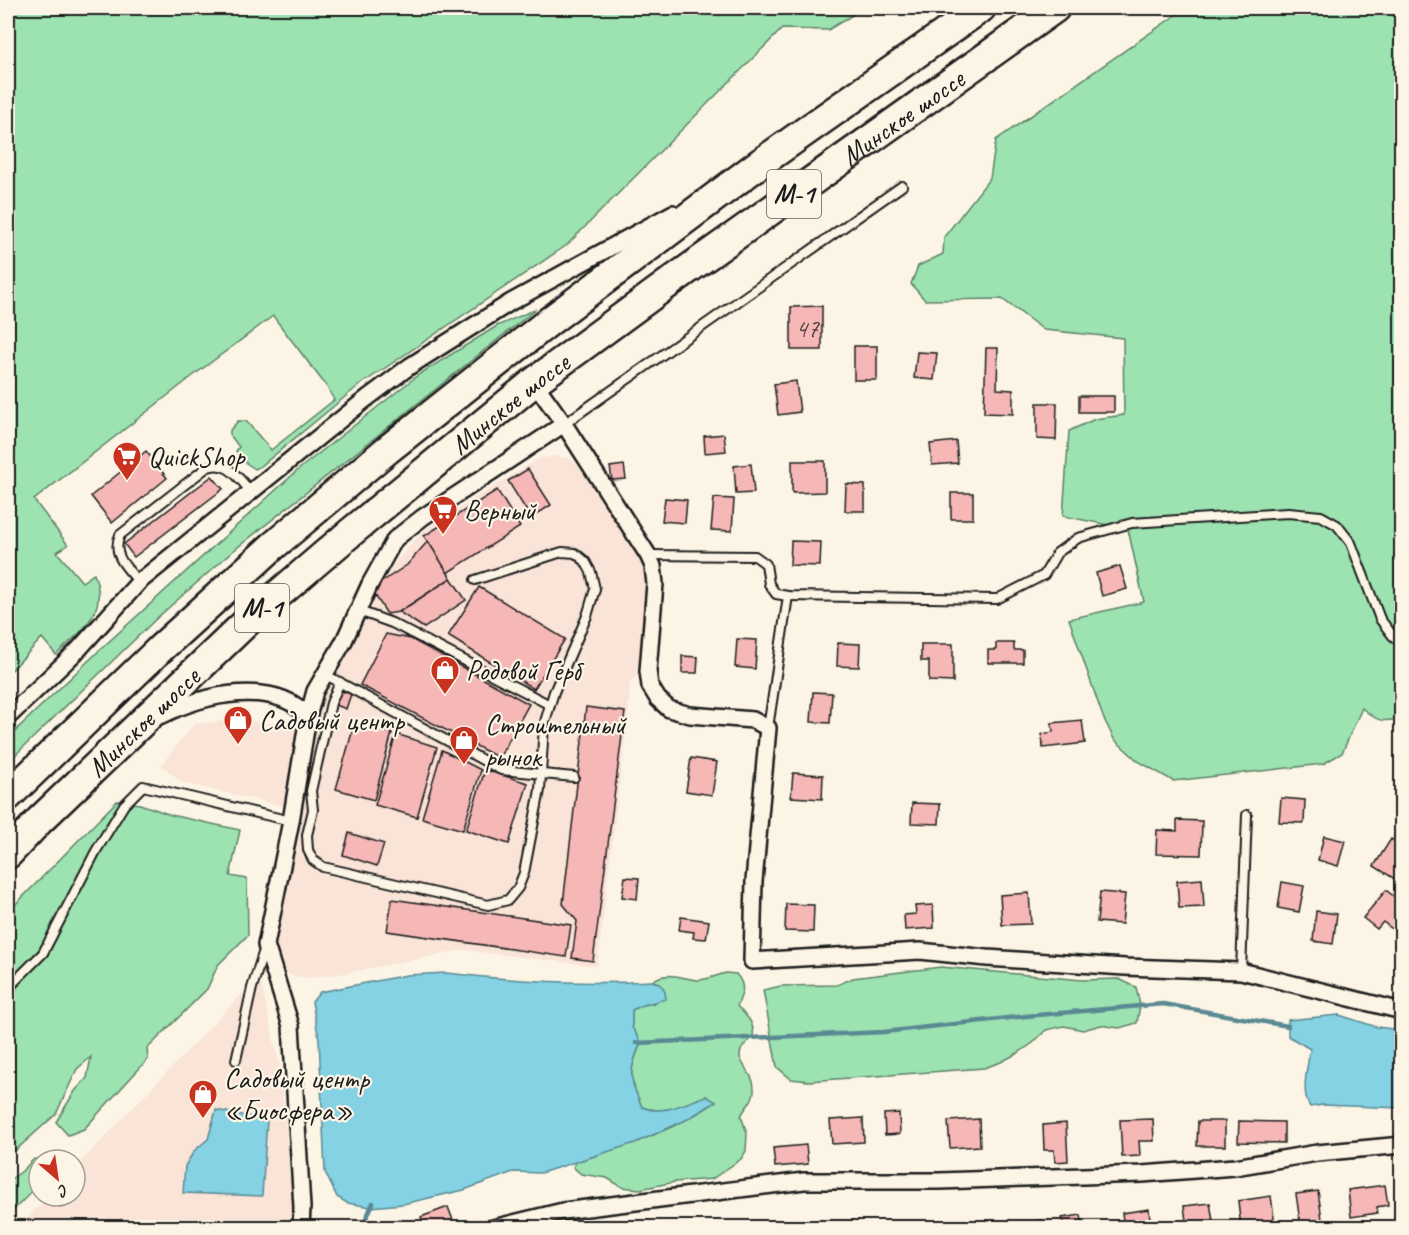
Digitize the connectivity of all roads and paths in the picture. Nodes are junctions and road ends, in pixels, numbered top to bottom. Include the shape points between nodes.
1 (981, 8) edge
2 (1055, 8) edge
3 (759, 164) junction
4 (902, 186) dead end
5 (534, 382) junction
6 (564, 424) junction
7 (250, 492) junction
8 (648, 555) junction
9 (475, 580) dead end
10 (139, 582) junction
11 (788, 596) junction
12 (359, 611) junction
13 (1401, 643) edge
14 (333, 678) junction
15 (315, 691) junction
16 (289, 700) junction
17 (550, 705) junction
18 (8, 717) edge
19 (308, 717) junction
20 (768, 728) junction
21 (126, 737) junction
22 (540, 773) junction
23 (574, 777) dead end
24 (8, 796) edge
25 (1247, 815) dead end
26 (291, 821) junction
27 (8, 854) edge
28 (266, 945) junction
29 (1241, 971) junction
30 (8, 988) edge
31 (1401, 1011) edge
32 (236, 1059) dead end
33 (1401, 1145) edge
34 (302, 1227) edge
35 (493, 1227) edge

1 - 3 highway, Минское шоссе / М-1
2 - 5 highway, Минское шоссе / М-1
3 - 7 street via 511,302 410,366
3 - 24 highway, Минское шоссе / М-1 via 497,362 330,497 160,649
4 - 6 lane
5 - 6 street
5 - 21 highway, Минское шоссе / М-1 via 254,616
6 - 8 street
6 - 12 street via 395,539
7 - 10 street
7 - 10 lane via 230,469 213,465 120,535 116,546 119,558
8 - 11 lane via 755,556 766,564 769,584 776,594
8 - 20 street via 655,584 648,671 650,686 658,699 669,709 690,715 753,720
9 - 17 lane via 562,552 575,553 585,561 595,589
10 - 18 street via 78,650
11 - 13 lane via 997,599 1044,575 1057,553 1078,538 1132,523 1288,513 1321,516 1337,525 1351,543 1380,619
11 - 20 lane
12 - 14 street
12 - 17 lane via 392,623
14 - 15 street
14 - 22 lane via 501,770
14 - 22 lane via 311,790 313,810 307,835 308,850 323,867 488,905 508,900 524,873
15 - 16 street
15 - 19 street
16 - 19 street
16 - 21 street via 275,695 215,696 182,705
17 - 22 lane via 544,725
19 - 26 street
20 - 29 street via 754,881 753,961 920,951 1125,968
21 - 27 highway, Минское шоссе / М-1
22 - 23 lane
25 - 29 lane
26 - 28 street
26 - 30 lane via 143,786 118,814 43,953
28 - 32 lane
28 - 34 street via 291,1026
29 - 31 street
33 - 35 street via 1317,1153 1235,1167 1142,1174 804,1181 563,1211

